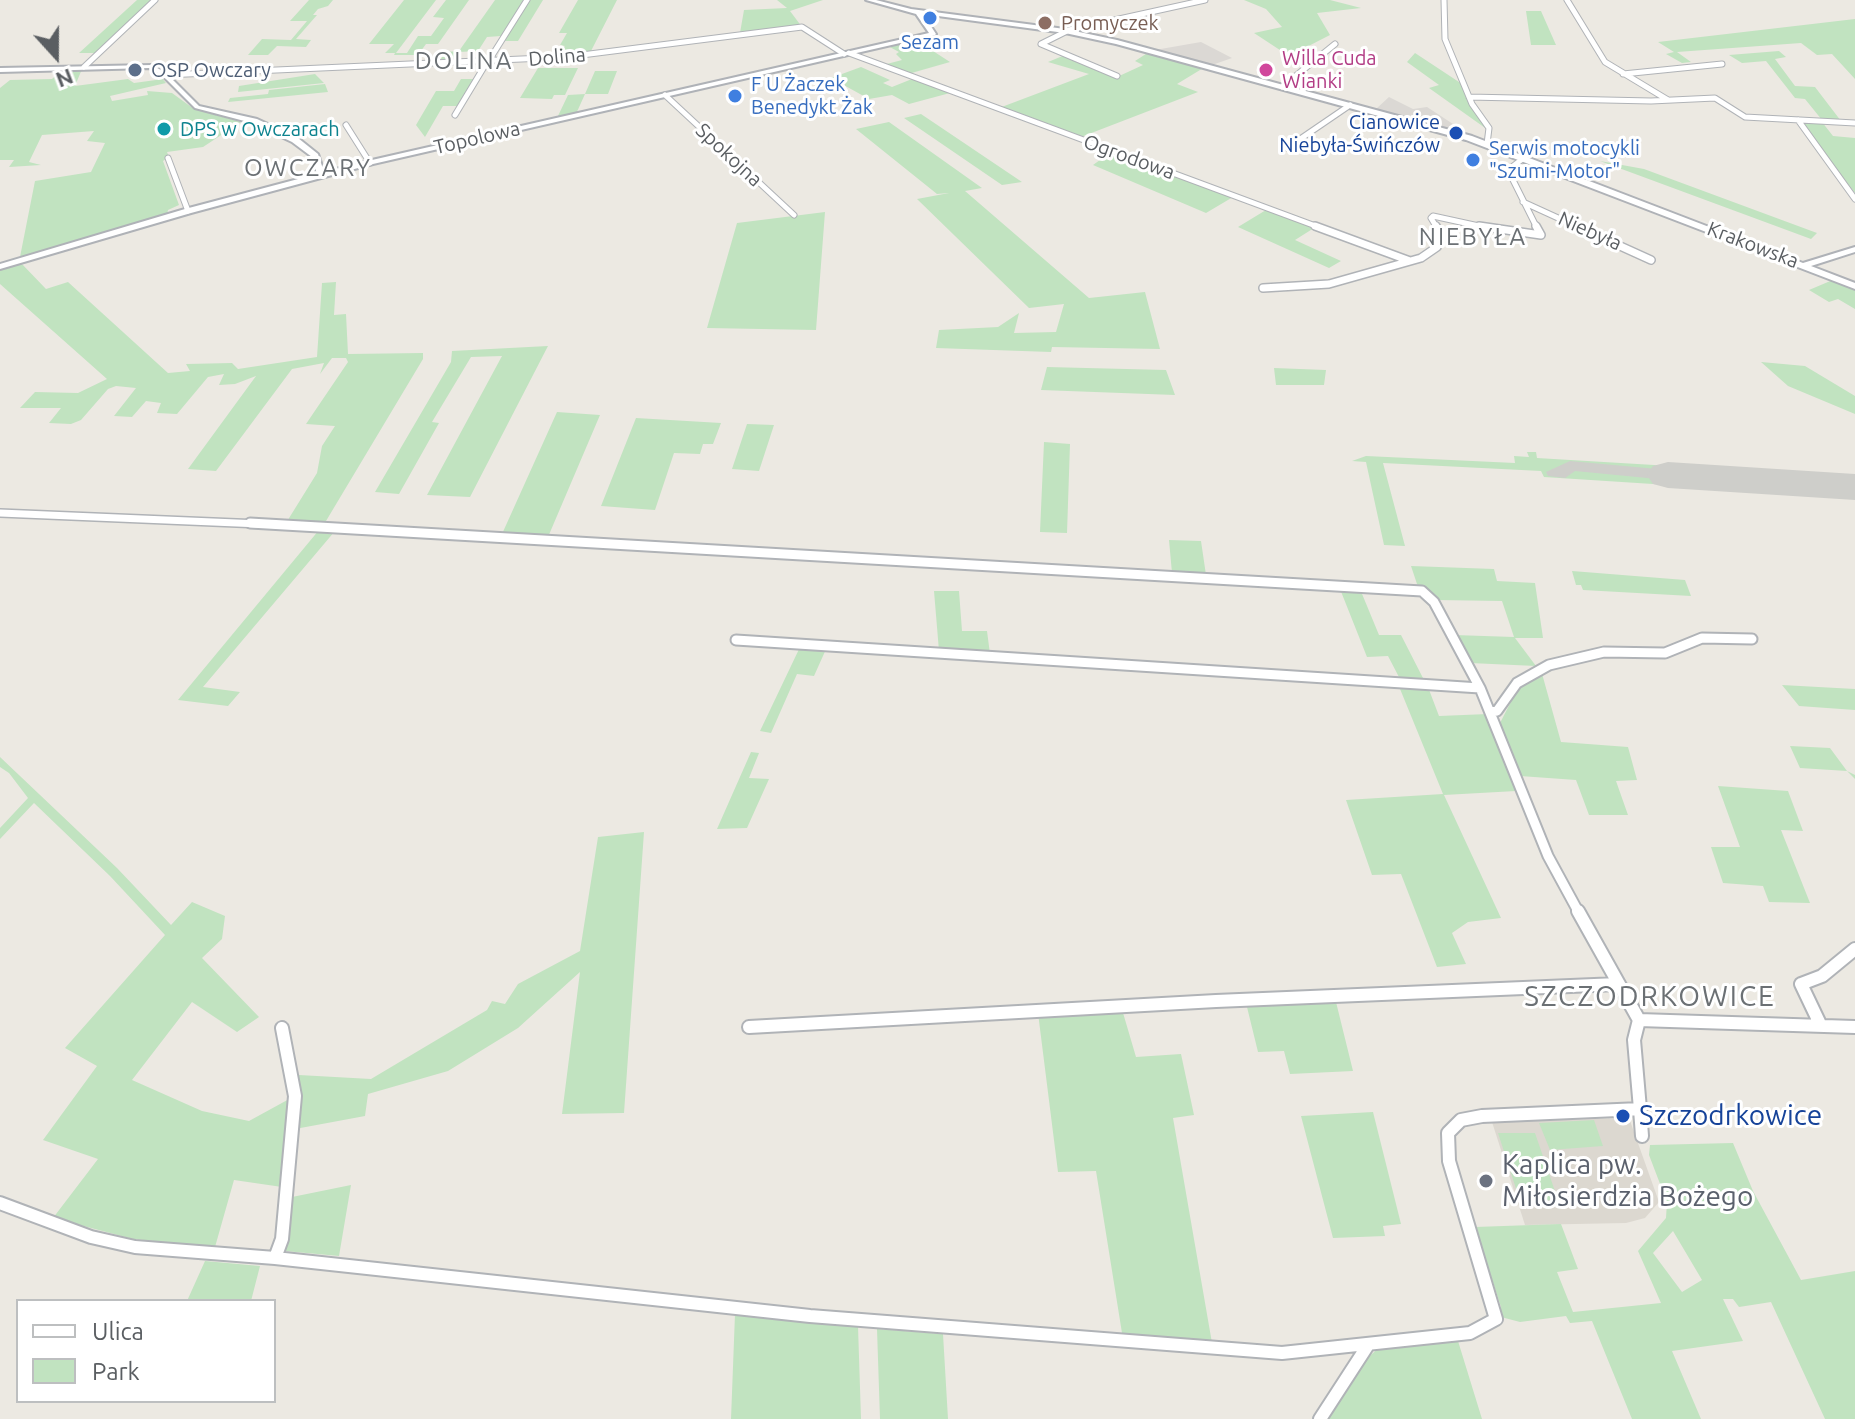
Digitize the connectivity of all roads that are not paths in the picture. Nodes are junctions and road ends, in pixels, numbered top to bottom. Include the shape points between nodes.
1 (155, 0) edge
2 (527, 0) edge
3 (869, 0) edge
4 (1205, 0) edge
5 (1444, 0) edge
6 (1567, 0) edge
7 (918, 12) junction
8 (1068, 32) junction
9 (1335, 44) dead end
10 (846, 54) junction
11 (488, 62) junction
12 (1722, 64) dead end
13 (84, 67) junction
14 (0, 70) edge
15 (1623, 74) junction
16 (165, 75) junction
17 (1117, 76) dead end
18 (1282, 87) junction
19 (665, 95) junction
20 (1469, 97) junction
21 (1668, 100) junction
22 (1350, 105) junction
23 (455, 115) dead end
24 (1798, 120) junction
25 (1855, 123) edge
26 (346, 125) dead end
27 (1487, 144) junction
28 (1287, 148) dead end
29 (1525, 157) junction
30 (168, 158) dead end
31 (370, 163) junction
32 (321, 175) junction
33 (1853, 196) edge
34 (1526, 203) junction
35 (188, 211) junction
36 (794, 215) dead end
37 (1855, 249) edge
38 (1651, 260) dead end
39 (1410, 261) junction
40 (1806, 265) junction
41 (0, 267) edge
42 (1855, 286) edge
43 (1263, 288) dead end
44 (0, 513) edge
45 (1752, 639) dead end
46 (736, 640) dead end
47 (1480, 688) junction
48 (1491, 712) junction
49 (1855, 949) edge
50 (1618, 984) junction
51 (1639, 1020) junction
52 (1821, 1026) junction
53 (749, 1027) dead end
54 (1855, 1027) edge
55 (282, 1028) dead end
56 (1640, 1109) junction
57 (1642, 1136) dead end
58 (0, 1203) edge
59 (275, 1258) junction
60 (1368, 1345) junction
61 (1320, 1419) edge

1 - 13 street
2 - 11 street
3 - 7 street
4 - 8 street
5 - 20 street via 1445,39
6 - 15 street via 1605,62
7 - 8 street
7 - 10 street, Topolowa via 933,34
8 - 17 street via 1041,44
8 - 18 street
9 - 18 street
10 - 11 street, Dolina via 802,27 637,50
10 - 19 street, Topolowa
10 - 39 street, Ogrodowa
11 - 16 street, Dolina
11 - 23 street
12 - 15 street
13 - 14 street
13 - 16 street via 142,64
15 - 21 street
16 - 32 street via 197,107 254,121 295,140 315,156
18 - 22 street
19 - 31 street, Topolowa
19 - 36 street, Spokojna
20 - 21 street
20 - 27 street via 1489,128
21 - 24 street via 1715,98 1745,117
22 - 27 street
22 - 28 street
24 - 25 street
24 - 33 street
26 - 31 street
27 - 29 street
29 - 34 street via 1508,169
29 - 40 street, Krakowska
30 - 35 street
31 - 32 street, Topolowa
32 - 35 street, Topolowa
34 - 38 street, Niebyła
34 - 39 street via 1541,235 1431,216 1439,232 1437,247
35 - 41 street, Topolowa
37 - 40 street
39 - 43 street via 1329,284
40 - 42 street, Krakowska
44 - 47 street via 170,518 1398,588 1422,591 1434,602
45 - 48 street via 1702,638 1665,653 1604,652 1549,665 1517,683
46 - 47 street
47 - 48 street
48 - 50 street via 1548,856
49 - 52 street via 1822,976 1801,984
50 - 51 street
50 - 53 street
51 - 52 street
51 - 56 street via 1634,1040
52 - 54 street
55 - 59 street via 295,1096 282,1239
56 - 57 street
56 - 60 street via 1461,1120 1448,1133 1449,1161 1496,1319 1470,1333
58 - 59 street via 91,1237 135,1247
59 - 60 street via 810,1316 1282,1353
60 - 61 street

